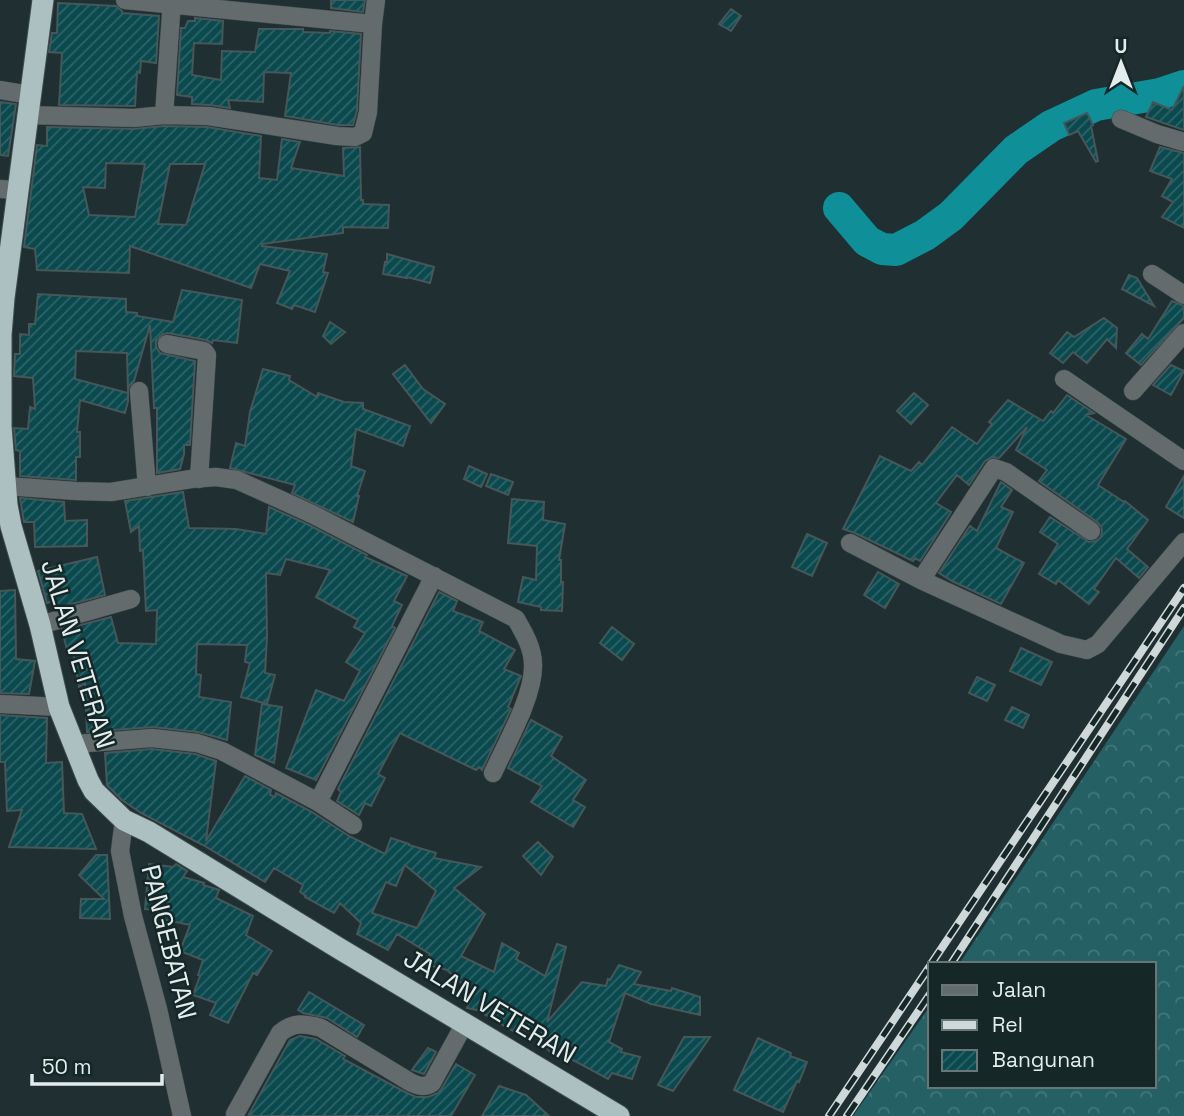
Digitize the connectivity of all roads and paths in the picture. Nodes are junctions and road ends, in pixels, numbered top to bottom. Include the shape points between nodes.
1 (43, 0) edge
2 (125, 0) edge
3 (376, 0) edge
4 (172, 2) edge
5 (373, 24) junction
6 (0, 90) edge
7 (29, 105) junction
8 (164, 115) junction
9 (1121, 119) dead end
10 (1184, 142) edge
11 (9, 190) edge
12 (6, 238) edge
13 (1152, 274) dead end
14 (1184, 295) edge
15 (1184, 333) edge
16 (167, 344) dead end
17 (1064, 379) dead end
18 (139, 391) dead end
19 (1133, 391) dead end
20 (0, 426) edge
21 (1184, 461) edge
22 (199, 479) junction
23 (5, 486) junction
24 (147, 487) junction
25 (5, 526) edge
26 (1091, 531) dead end
27 (1184, 542) edge
28 (850, 543) dead end
29 (433, 576) junction
30 (921, 580) junction
31 (131, 599) dead end
32 (40, 625) junction
33 (0, 704) edge
34 (59, 707) junction
35 (75, 744) junction
36 (493, 773) dead end
37 (318, 802) junction
38 (124, 820) junction
39 (353, 825) dead end
40 (465, 1023) junction
41 (235, 1114) dead end
42 (182, 1116) edge
43 (619, 1116) edge

1 - 7 highway, JALAN VETERAN
2 - 4 street
3 - 5 street
4 - 5 street
4 - 8 street
5 - 8 street via 368,112 363,133 355,137 208,116
6 - 7 street
7 - 8 street via 134,118
7 - 11 highway, JALAN VETERAN
9 - 10 street
11 - 12 highway, JALAN VETERAN
12 - 20 highway, JALAN VETERAN
13 - 14 street
15 - 19 street
16 - 22 street via 206,352
17 - 21 street
18 - 24 street
20 - 23 highway, JALAN VETERAN
22 - 24 street
22 - 29 street via 237,480
23 - 24 street via 111,492
23 - 25 highway, JALAN VETERAN
25 - 32 highway, JALAN VETERAN
26 - 30 street via 994,468
27 - 30 street via 1098,643 1087,650 1060,644
28 - 30 street
29 - 36 street via 516,619 530,648 533,664 526,701
29 - 37 street
31 - 32 street
32 - 34 highway, JALAN VETERAN
33 - 34 street
34 - 35 highway, JALAN VETERAN
35 - 37 street via 152,738 197,743 222,751
35 - 38 highway, JALAN VETERAN via 94,791
37 - 39 street
38 - 40 highway, JALAN VETERAN
38 - 42 street, PANGEBATAN via 120,851
40 - 41 street via 432,1083 421,1087 321,1028 309,1024 288,1027
40 - 43 highway, JALAN VETERAN

